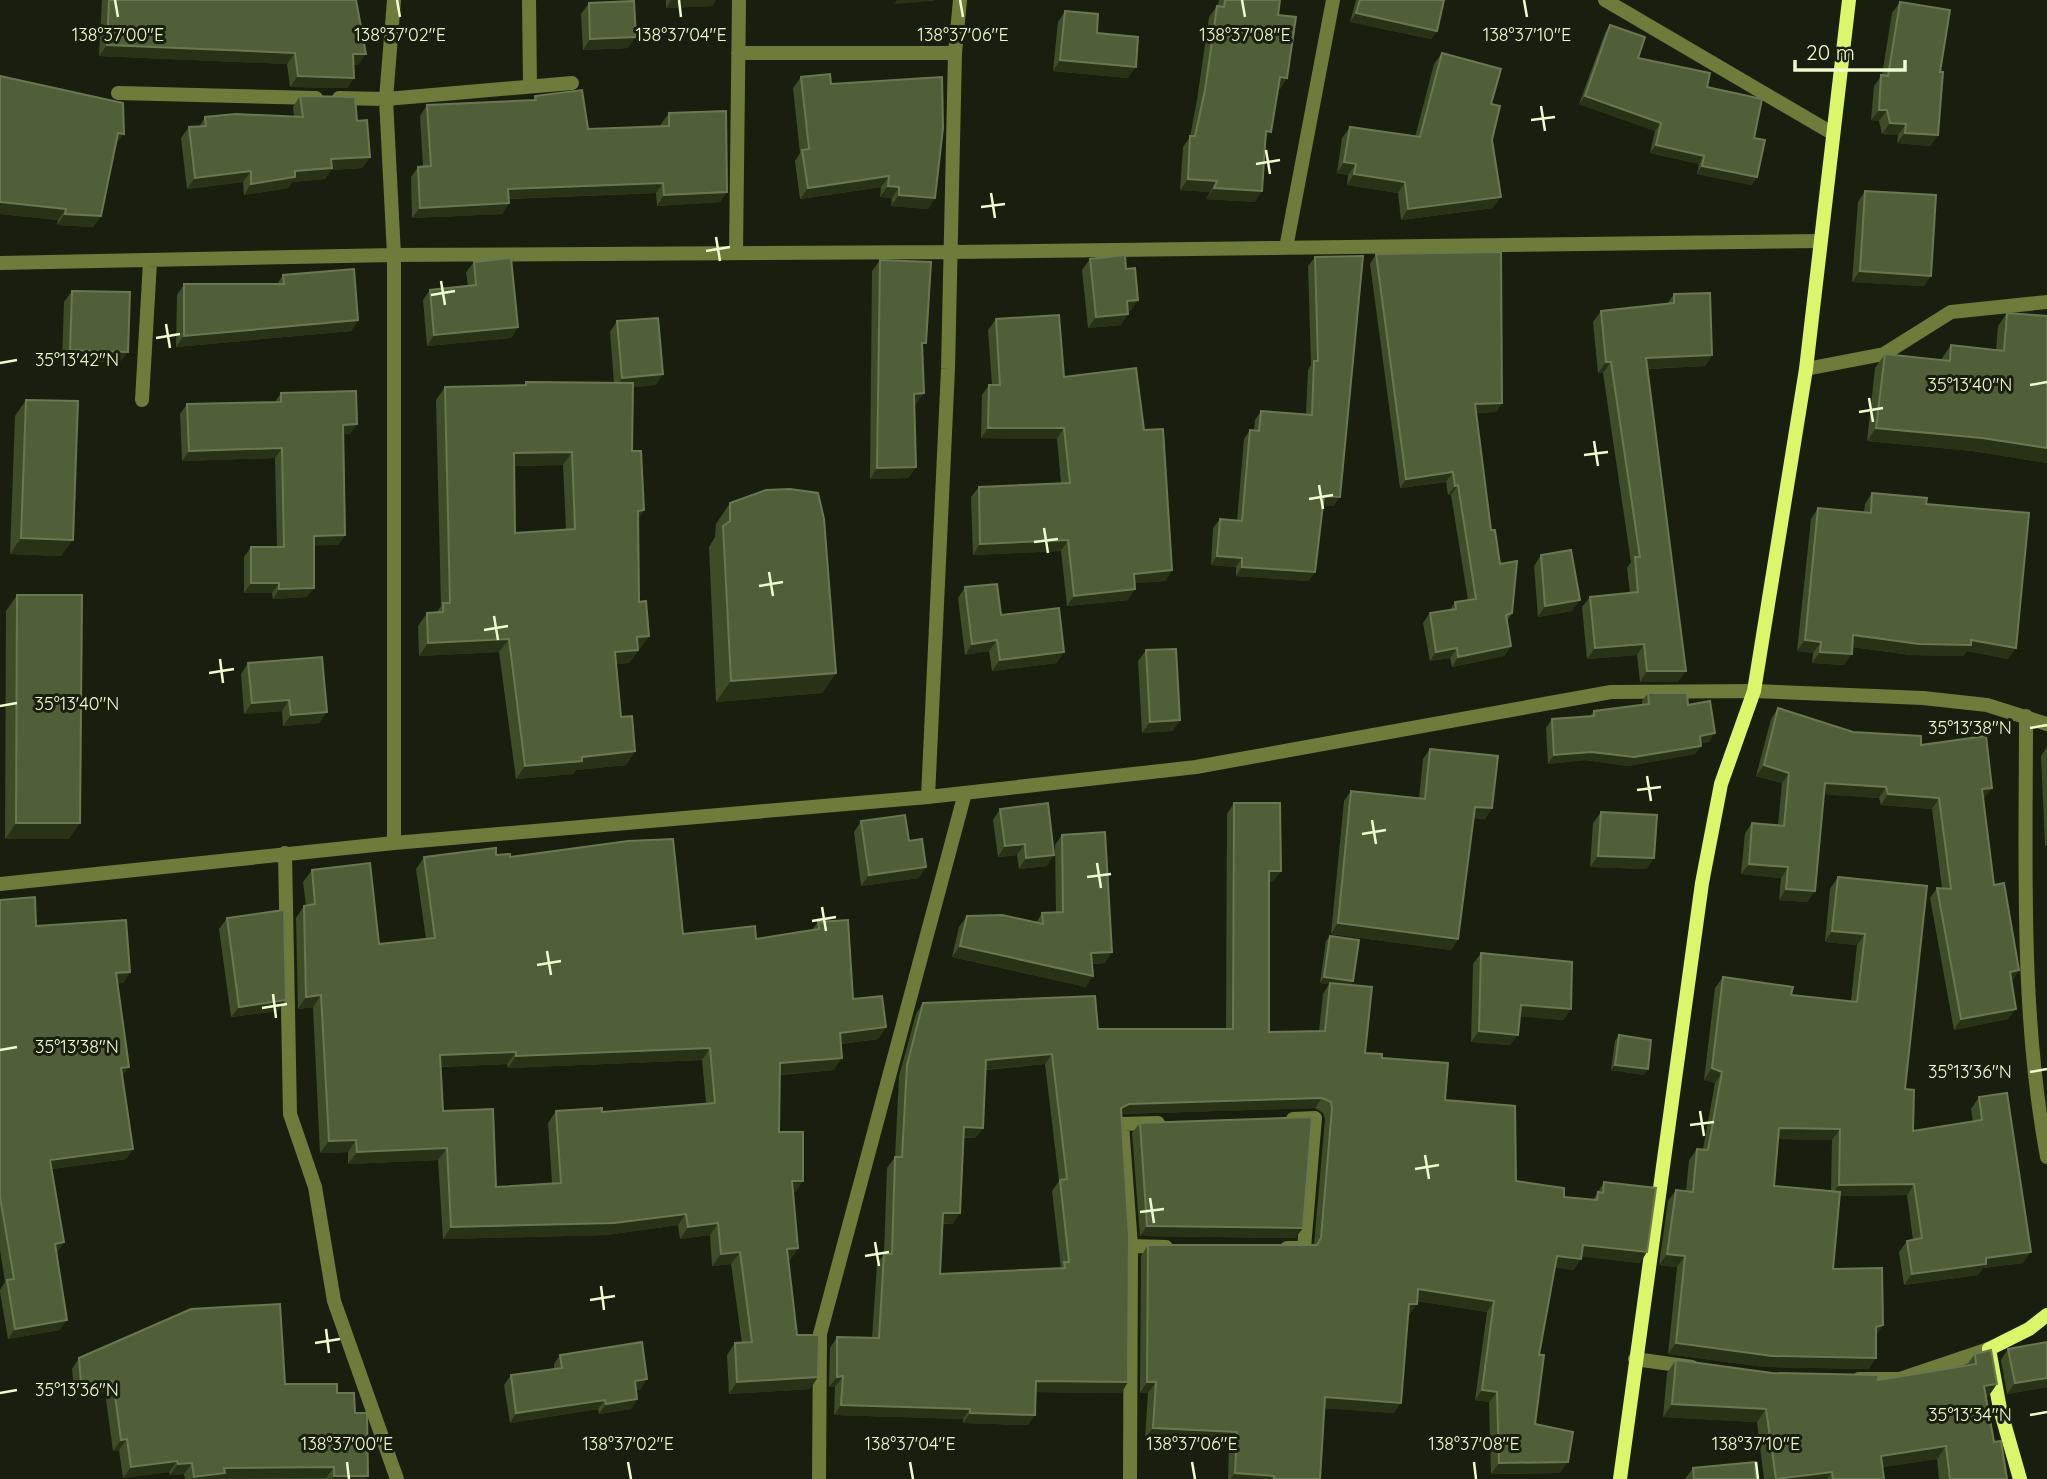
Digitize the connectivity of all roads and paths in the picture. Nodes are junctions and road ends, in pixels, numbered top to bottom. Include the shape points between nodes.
1 (394, 0) edge
2 (530, 0) edge
3 (738, 0) edge
4 (960, 0) edge
5 (1332, 0) edge
6 (1605, 0) edge
7 (1849, 0) edge
8 (738, 53) junction
9 (956, 53) junction
10 (572, 83) dead end
11 (530, 86) junction
12 (118, 93) dead end
13 (386, 99) junction
14 (1832, 134) junction
15 (1820, 241) junction
16 (1286, 248) junction
17 (951, 252) junction
18 (736, 253) junction
19 (394, 255) junction
20 (150, 262) junction
21 (0, 263) edge
22 (2047, 302) edge
23 (1806, 369) junction
24 (142, 400) dead end
25 (1754, 691) junction
26 (2026, 716) junction
27 (2047, 724) edge
28 (965, 793) junction
29 (928, 796) junction
30 (394, 843) junction
31 (285, 853) junction
32 (0, 884) edge
33 (1274, 1120) edge
34 (1177, 1122) edge
35 (2047, 1157) edge
36 (1131, 1246) junction
37 (1184, 1247) edge
38 (1277, 1248) edge
39 (2047, 1315) edge
40 (1989, 1349) junction
41 (1634, 1359) junction
42 (1712, 1370) edge
43 (1850, 1379) edge
44 (397, 1479) edge
45 (819, 1479) edge
46 (1130, 1479) edge
47 (1620, 1479) edge
48 (2020, 1479) edge

1 - 13 street
2 - 11 street
3 - 8 street
4 - 9 street
5 - 16 street
6 - 14 street
7 - 14 street
8 - 9 street
8 - 18 street
9 - 17 street
10 - 11 street
11 - 13 street
12 - 13 street
13 - 19 street
14 - 15 street
15 - 16 street
15 - 23 street
16 - 17 street
17 - 18 street
17 - 29 street
18 - 19 street
19 - 20 street
19 - 30 street
20 - 21 street
20 - 24 street
22 - 23 street via 1951,312 1884,355
23 - 25 street
25 - 26 street via 1923,698 1987,705
25 - 28 street via 1611,692 1196,767
25 - 41 street via 1721,784 1702,883
26 - 27 street
26 - 35 street via 2025,950
28 - 29 street
28 - 45 street via 820,1334
29 - 30 street
30 - 31 street
31 - 32 street
31 - 44 street via 290,1114 314,1187 334,1301
33 - 38 street via 1315,1118 1304,1248
34 - 36 street via 1122,1124
36 - 37 street
36 - 46 street
39 - 40 street
40 - 43 street via 1900,1379
40 - 48 street
41 - 42 street
41 - 47 street

